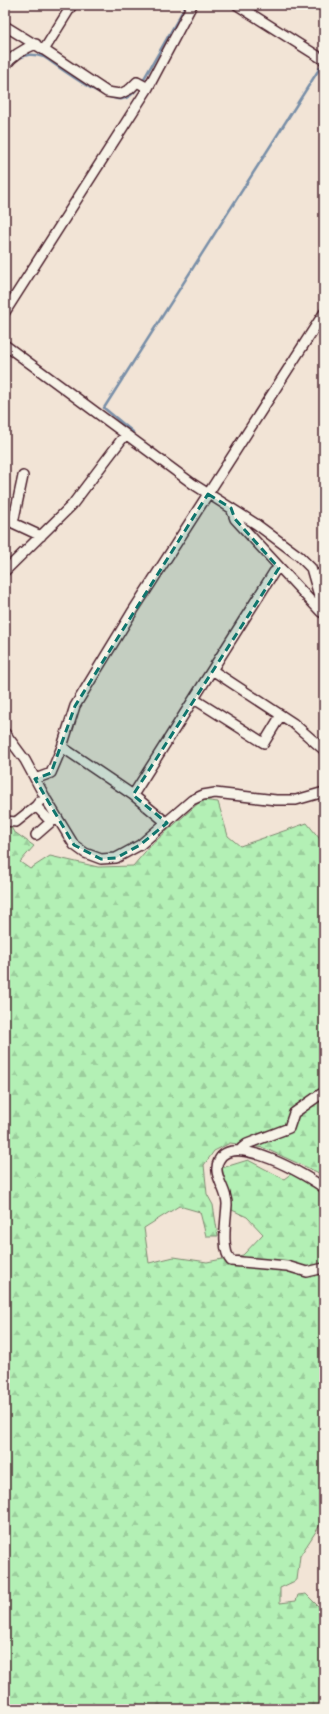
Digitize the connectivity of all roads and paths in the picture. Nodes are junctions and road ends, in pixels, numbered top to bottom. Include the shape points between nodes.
1 (72, 5) edge
2 (192, 5) edge
3 (237, 5) edge
4 (5, 26) edge
5 (36, 44) junction
6 (44, 50) junction
7 (322, 58) edge
8 (5, 66) edge
9 (148, 88) junction
10 (5, 312) edge
11 (324, 313) edge
12 (5, 345) edge
13 (125, 435) junction
14 (22, 476) dead end
15 (208, 494) junction
16 (231, 508) junction
17 (41, 536) junction
18 (279, 568) junction
19 (5, 571) edge
20 (324, 571) edge
21 (316, 577) dead end
22 (324, 613) edge
23 (212, 670) junction
24 (194, 699) junction
25 (280, 715) junction
26 (5, 733) edge
27 (62, 747) junction
28 (324, 750) edge
29 (35, 779) junction
30 (324, 792) edge
31 (133, 796) junction
32 (45, 798) junction
33 (36, 806) junction
34 (55, 820) junction
35 (5, 821) edge
36 (166, 823) junction
37 (36, 835) dead end
38 (324, 1094) edge
39 (241, 1152) junction
40 (324, 1188) edge
41 (324, 1268) edge

1 - 6 street
2 - 9 street
3 - 7 street
4 - 5 street
5 - 6 street
5 - 8 street via 11,58
6 - 9 street via 107,92 120,94 137,82
9 - 10 street
11 - 15 street
12 - 13 street
13 - 15 street
13 - 17 street via 72,505
14 - 17 street via 13,523
15 - 16 street
15 - 27 street via 75,706
16 - 18 street via 235,520
16 - 22 street via 299,556 311,568
17 - 19 street
18 - 22 street
18 - 23 street
20 - 21 street
23 - 24 street
23 - 25 street
24 - 25 street via 264,743
24 - 31 street
25 - 28 street via 298,726
26 - 29 street via 25,760
27 - 29 street via 51,773
27 - 31 street
29 - 32 street
30 - 36 street via 296,800 215,793 204,795 192,800
31 - 36 street
32 - 33 street
32 - 34 street
33 - 34 street
33 - 35 street via 16,822
34 - 36 street via 74,845 85,853 101,859 116,858 140,845
34 - 37 street
38 - 39 street via 320,1094 294,1113 289,1128 247,1144
39 - 40 street via 262,1155 290,1167
39 - 41 street via 232,1151 225,1154 219,1160 217,1171 227,1202 227,1256 237,1263 269,1263 307,1272

